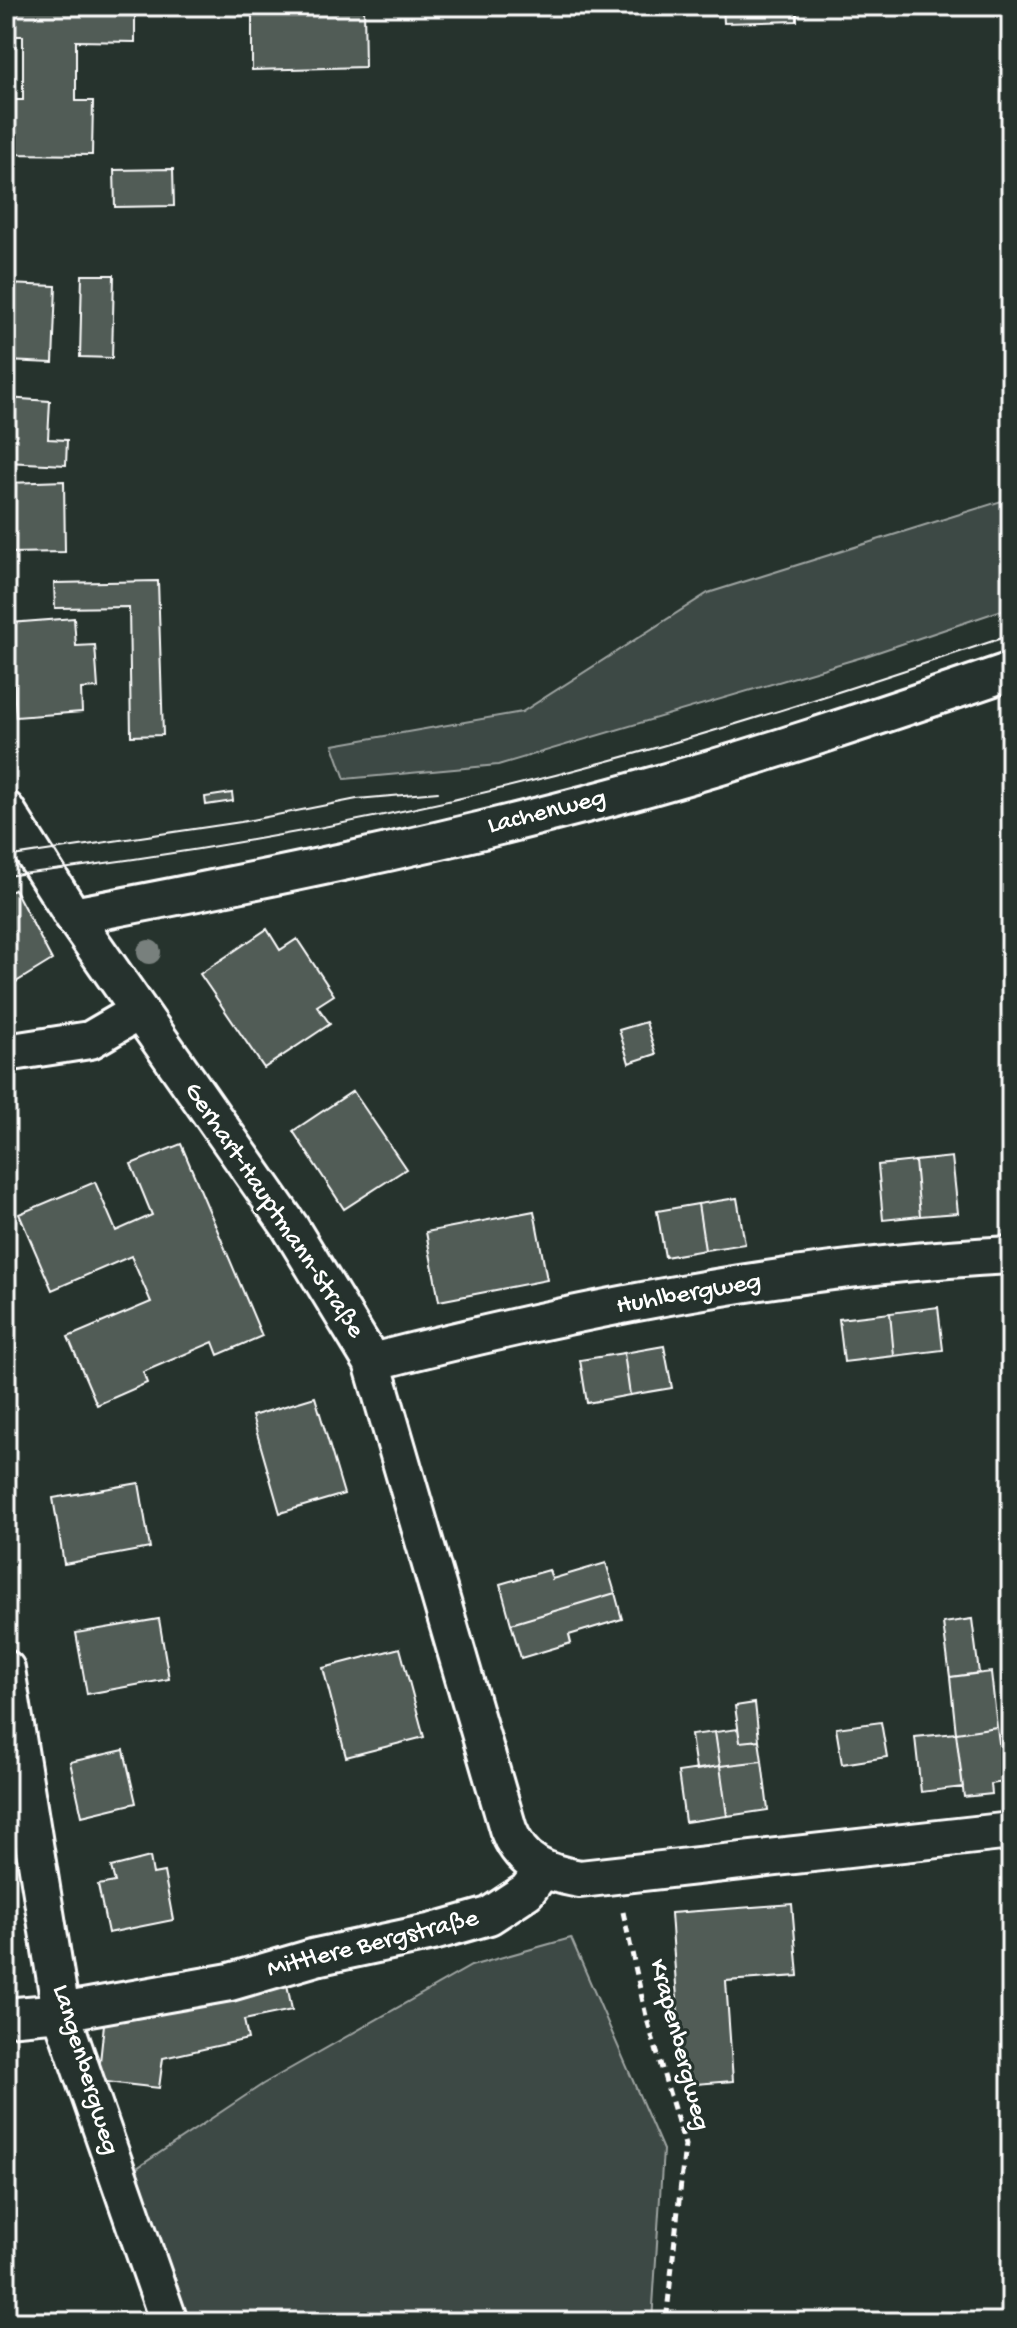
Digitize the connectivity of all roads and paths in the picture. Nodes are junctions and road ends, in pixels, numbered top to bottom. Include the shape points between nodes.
1 (1011, 671) edge
2 (6, 810) edge
3 (73, 916) junction
4 (138, 1012) junction
5 (6, 1053) edge
6 (1011, 1255) edge
7 (372, 1362) junction
8 (6, 1669) edge
9 (1011, 1831) edge
10 (542, 1871) junction
11 (617, 1876) junction
12 (61, 2012) junction
13 (6, 2017) edge
14 (169, 2322) edge
15 (666, 2322) edge

1 - 3 street, Lachenweg via 613,797
2 - 3 street, Gerhart-Hauptmann-Straße
3 - 4 street, Gerhart-Hauptmann-Straße
4 - 5 street via 90,1040
4 - 7 street, Gerhart-Hauptmann-Straße via 290,1227
6 - 7 street, Huhlbergweg via 937,1259 754,1283 511,1325
7 - 10 street, Gerhart-Hauptmann-Straße via 508,1829 525,1857
8 - 12 street, Langenbergweg
9 - 11 street
10 - 11 street via 580,1879
10 - 12 street, Mittlere Bergstraße via 527,1891 489,1916 230,1982
11 - 15 path, Krapenbergweg via 646,2016 685,2145
12 - 13 street, Mittlere Bergstraße
12 - 14 street, Langenbergweg

